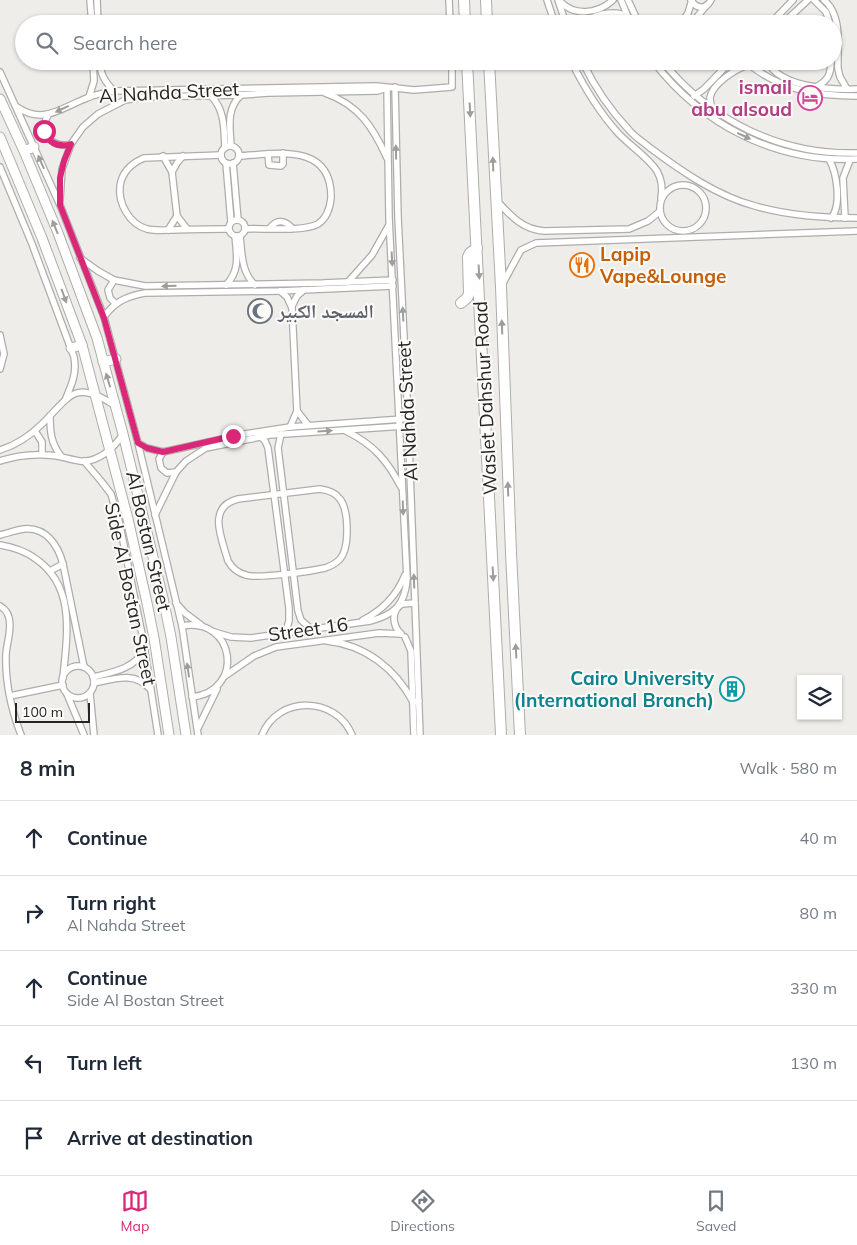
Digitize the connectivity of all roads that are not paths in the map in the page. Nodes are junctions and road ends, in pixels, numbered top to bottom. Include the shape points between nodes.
1 (90, 0) edge
2 (98, 0) edge
3 (449, 0) edge
4 (464, 0) edge
5 (486, 0) edge
6 (547, 0) edge
7 (558, 0) edge
8 (613, 0) edge
9 (621, 0) edge
10 (628, 0) edge
11 (691, 0) edge
12 (793, 0) edge
13 (808, 0) edge
14 (814, 0) edge
15 (824, 0) edge
16 (710, 2) edge
17 (91, 15) edge
18 (98, 15) edge
19 (450, 15) edge
20 (465, 15) edge
21 (487, 15) edge
22 (552, 15) edge
23 (563, 15) edge
24 (602, 15) edge
25 (624, 15) edge
26 (627, 15) edge
27 (635, 15) edge
28 (687, 15) edge
29 (699, 15) edge
30 (779, 15) edge
31 (792, 15) edge
32 (827, 15) edge
33 (835, 15) edge
34 (94, 70) edge
35 (101, 70) edge
36 (452, 70) edge
37 (468, 70) edge
38 (489, 70) edge
39 (576, 70) edge
40 (587, 70) edge
41 (660, 70) edge
42 (670, 70) edge
43 (722, 70) edge
44 (736, 70) edge
45 (756, 70) edge
46 (773, 70) edge
47 (831, 70) edge
48 (838, 70) edge
49 (0, 72) edge
50 (94, 77) junction
51 (104, 78) junction
52 (395, 87) junction
53 (816, 87) junction
54 (388, 88) junction
55 (847, 89) junction
56 (857, 89) edge
57 (268, 90) junction
58 (114, 91) junction
59 (321, 92) junction
60 (156, 94) junction
61 (241, 95) junction
62 (210, 96) junction
63 (694, 96) junction
64 (857, 96) edge
65 (89, 97) junction
66 (0, 99) edge
67 (17, 107) junction
68 (712, 110) junction
69 (48, 115) junction
70 (0, 137) edge
71 (71, 144) junction
72 (34, 147) junction
73 (228, 147) junction
74 (24, 151) junction
75 (283, 153) junction
76 (857, 153) edge
77 (268, 154) junction
78 (221, 155) junction
79 (163, 156) junction
80 (184, 156) junction
81 (239, 156) junction
82 (829, 159) junction
83 (854, 159) edge
84 (388, 161) junction
85 (226, 163) junction
86 (233, 163) junction
87 (0, 167) edge
88 (172, 172) junction
89 (700, 180) junction
90 (695, 188) junction
91 (661, 198) junction
92 (495, 199) junction
93 (60, 205) junction
94 (659, 212) junction
95 (178, 216) junction
96 (398, 217) junction
97 (831, 218) junction
98 (845, 218) junction
99 (857, 218) edge
100 (238, 220) junction
101 (389, 220) junction
102 (230, 226) junction
103 (245, 228) junction
104 (187, 229) junction
105 (168, 230) junction
106 (857, 231) edge
107 (683, 235) junction
108 (238, 236) junction
109 (478, 248) junction
110 (80, 258) junction
111 (114, 280) junction
112 (348, 282) junction
113 (393, 283) junction
114 (226, 285) junction
115 (255, 285) junction
116 (323, 286) junction
117 (500, 287) junction
118 (214, 288) junction
119 (305, 290) junction
120 (280, 291) junction
121 (461, 303) dead end
122 (116, 304) junction
123 (292, 308) junction
124 (104, 318) junction
125 (0, 337) edge
126 (82, 345) junction
127 (71, 348) junction
128 (116, 359) junction
129 (103, 362) junction
130 (0, 369) edge
131 (95, 394) junction
132 (64, 400) junction
133 (116, 406) junction
134 (297, 411) junction
135 (50, 416) junction
136 (408, 418) junction
137 (399, 419) junction
138 (308, 425) junction
139 (400, 426) junction
140 (408, 426) junction
141 (290, 427) junction
142 (299, 429) junction
143 (344, 430) junction
144 (35, 431) junction
145 (123, 434) junction
146 (281, 434) junction
147 (245, 436) junction
148 (261, 437) junction
149 (138, 443) junction
150 (0, 450) edge
151 (110, 450) junction
152 (163, 452) junction
153 (42, 454) junction
154 (61, 456) junction
155 (0, 461) edge
156 (84, 461) junction
157 (176, 472) junction
158 (403, 490) junction
159 (283, 493) junction
160 (274, 494) junction
161 (155, 515) junction
162 (123, 520) junction
163 (509, 524) junction
164 (491, 526) junction
165 (0, 535) edge
166 (12, 540) junction
167 (0, 545) edge
168 (492, 552) junction
169 (511, 553) junction
170 (63, 564) junction
171 (50, 571) junction
172 (293, 572) junction
173 (285, 573) junction
174 (406, 573) junction
175 (175, 602) junction
176 (415, 603) junction
177 (400, 605) junction
178 (0, 606) edge
179 (358, 622) junction
180 (182, 626) junction
181 (203, 626) junction
182 (312, 629) junction
183 (214, 632) junction
184 (285, 634) junction
185 (403, 635) junction
186 (416, 639) junction
187 (317, 640) junction
188 (145, 650) junction
189 (84, 667) junction
190 (225, 676) junction
191 (94, 680) junction
192 (63, 681) junction
193 (219, 684) junction
194 (151, 690) junction
195 (66, 692) junction
196 (90, 694) junction
197 (10, 696) junction
198 (192, 697) junction
199 (416, 702) junction
200 (198, 732) edge
201 (21, 735) edge
202 (84, 735) edge
203 (94, 735) edge
204 (158, 735) edge
205 (170, 735) edge
206 (186, 735) edge
207 (262, 735) edge
208 (352, 735) edge
209 (414, 735) edge
210 (420, 735) edge
211 (500, 735) edge
212 (520, 735) edge

1 - 17 street
2 - 18 street
3 - 19 street
4 - 20 main road
5 - 21 main road
6 - 22 street
7 - 8 street via 572,10 585,12 604,7
7 - 23 street
9 - 26 street
10 - 27 street
11 - 16 street via 699,7
11 - 28 street
12 - 30 street
13 - 31 street
14 - 32 street
15 - 33 street
16 - 29 street
24 - 25 street
34 - 50 street
35 - 51 street
36 - 52 street via 452,86 414,90
37 -> 109 main road, Waslet Dahshur Road
92 -> 38 main road, Waslet Dahshur Road
39 - 91 street via 605,117 656,170 662,183
40 - 89 street via 606,102 631,132
41 -> 82 street via 697,106 731,130 777,149
42 - 63 street
43 - 63 street
44 - 68 street via 714,89 710,99
45 - 64 street via 786,86 820,94
46 - 53 street via 782,77
47 - 53 street via 828,79
48 - 55 street
49 - 67 street, Side Al Bostan Street
50 - 51 street via 98,80
50 - 65 street
51 - 58 street
52 - 54 street
96 -> 52 street, Al Nahda Street
53 - 55 street
54 - 57 street, Al Nahda Street
54 - 59 street, Al Nahda Street
54 - 84 street, Al Nahda Street
55 - 56 street
57 - 59 street, Al Nahda Street
57 - 60 street, Al Nahda Street
57 - 61 street, Al Nahda Street
58 - 60 street, Al Nahda Street
58 - 65 street, Al Nahda Street
59 - 84 street via 342,101 361,115 374,131
60 - 62 street, Al Nahda Street
60 - 71 street, Al Nahda Street via 125,100 106,108 86,124
61 - 62 street, Al Nahda Street
61 - 73 street via 230,114
62 - 73 street via 222,115
63 - 68 street
65 -> 69 street, Al Nahda Street
66 - 74 street, Al Bostan Street
67 - 69 street via 28,114
67 - 72 street, Side Al Bostan Street
68 - 76 street via 744,129 779,143 815,151
69 - 71 street via 44,131 50,141 60,146
70 -> 126 street, Al Bostan Street
71 - 93 street, Al Nahda Street via 60,178
72 - 74 street
93 -> 72 street, Side Al Bostan Street
73 - 78 street
73 - 81 street via 237,149
129 -> 74 street, Al Bostan Street via 97,338
75 - 77 street
75 - 77 street via 282,166 269,165
75 - 103 street via 302,154 317,162 327,174 329,210 323,220 312,226
77 - 81 street
78 - 80 street
78 - 85 street
79 - 80 street
79 - 88 street
79 - 105 street via 144,158 134,163 122,178 120,190 124,209 136,223 149,230
80 - 88 street
81 - 86 street
82 - 83 street
82 - 97 street via 836,177 836,210
83 - 98 street via 843,178
84 - 101 street, Al Nahda Street
85 - 86 street
85 - 102 street
86 - 100 street
87 - 127 street
88 - 95 street
89 - 90 street
89 - 97 street via 725,195 754,206 788,214
90 - 91 street via 676,185
90 - 107 street via 703,196 706,213 697,227
91 - 94 street
92 - 94 street via 519,223 544,231 628,228 641,225
92 - 117 main road, Waslet Dahshur Road
93 - 110 street, Side Al Bostan Street
94 - 107 street via 667,226
95 - 104 street
95 - 105 street
96 - 101 street
136 -> 96 street, Al Nahda Street
97 - 98 street
98 - 99 street
100 - 102 street
100 - 103 street
101 - 112 street via 372,255
101 -> 113 street, Al Nahda Street
102 - 104 street
102 - 108 street via 230,233
103 - 108 street
104 - 105 street
106 - 107 street
107 - 117 street via 536,242 521,250
108 - 114 street via 236,268
108 - 115 street via 244,268
109 - 121 main road via 470,252 468,258 469,294
109 -> 164 main road, Waslet Dahshur Road
110 - 111 street
110 - 124 street, Side Al Bostan Street
118 -> 111 street via 145,286
111 - 122 street via 108,294
112 - 113 street
112 - 116 street
113 - 116 street
113 - 137 street, Al Nahda Street
114 - 115 street
114 - 118 street
115 - 116 street
116 - 119 street
163 -> 117 main road, Waslet Dahshur Road
118 - 120 street
118 - 122 street via 140,294
119 - 120 street
119 - 123 street via 295,299
120 - 123 street
122 - 124 street
123 - 134 street
124 - 128 street, Side Al Bostan Street
125 - 130 street via 4,354
126 - 127 street
126 - 131 street, Al Bostan Street
127 - 132 street via 76,365 73,383
128 - 129 street
128 - 149 street, Side Al Bostan Street
133 -> 129 street, Al Bostan Street
131 - 132 street via 80,392
131 - 133 street
131 - 151 street, Al Bostan Street
132 - 135 street
133 - 145 street, Al Bostan Street
134 - 138 street
134 - 141 street
135 - 144 street
135 - 154 street via 52,442
136 - 137 street
136 - 140 street, Al Nahda Street
137 - 138 street
137 - 139 street, Al Nahda Street
138 - 142 street
139 - 140 street
139 - 143 street
139 - 158 street, Al Nahda Street
176 -> 140 street, Al Nahda Street
141 - 142 street
141 - 147 street
142 -> 143 street
142 - 146 street
143 - 158 street via 380,454
144 - 150 street
144 - 153 street via 42,442
145 - 151 street
145 - 206 street, Al Bostan Street via 171,637
146 - 148 street
146 - 159 street via 278,448
147 - 148 street
147 - 152 street
147 - 157 street via 206,448
148 - 160 street via 268,448
149 - 152 street
149 - 161 street, Side Al Bostan Street
151 - 156 street
151 - 162 street, Al Bostan Street
152 - 157 street via 159,459 160,468 167,473
153 - 154 street
153 - 155 street
154 - 156 street
156 - 162 street, Side Al Bostan Street via 111,494
157 - 161 street
158 -> 174 street, Al Nahda Street
159 - 160 street
159 - 172 street
159 - 172 street via 326,490 337,496 344,506 348,541 342,557 327,567
160 - 173 street
160 - 173 street via 232,500 223,507 218,525 228,562 235,570 251,576
161 - 175 street, Side Al Bostan Street
162 - 188 street, Side Al Bostan Street
162 - 205 street, Al Bostan Street via 154,638
163 - 164 main road via 502,529
163 - 169 main road, Waslet Dahshur Road
164 - 168 main road, Waslet Dahshur Road
165 - 166 street
166 - 167 street
166 - 170 street via 25,529 42,532 53,541
166 - 171 street
168 - 169 main road via 504,550
168 -> 211 main road, Waslet Dahshur Road
212 -> 169 main road, Waslet Dahshur Road
170 - 171 street
170 - 189 street
171 - 192 street via 60,585 66,607
172 - 173 street
172 - 182 street via 299,616
173 - 184 street via 290,612
174 - 177 street, Al Nahda Street via 405,592
174 - 179 street via 388,603
175 - 180 street, Side Al Bostan Street
175 - 181 street
176 - 177 street
176 - 186 street, Al Nahda Street
177 - 179 street, Street 16 via 380,618
177 - 185 street, Al Nahda Street via 394,619
178 - 197 street via 10,621 6,664
179 - 182 street, Street 16
180 - 181 street
198 -> 180 street, Side Al Bostan Street
181 - 183 street
182 - 184 street, Street 16
183 - 184 street, Street 16 via 232,638
183 - 190 street via 226,647 228,667
185 - 186 street, Street 16
185 - 187 street, Street 16 via 379,632
185 - 199 street, Al Nahda Street via 411,651
186 - 199 street, Al Nahda Street
187 - 190 street, Street 16 via 265,651
187 - 199 street via 341,643 374,657 388,668
188 - 191 street via 127,668
188 - 194 street, Side Al Bostan Street
189 - 191 street
189 - 192 street via 71,668
190 - 193 street, Street 16
191 - 194 street via 129,677 144,682
191 - 196 street
192 - 195 street
192 - 197 street
193 - 198 street via 207,694
193 - 200 street
194 - 204 street, Side Al Bostan Street
195 - 196 street via 77,698
195 - 202 street
196 - 203 street
197 - 201 street
198 - 200 street, Side Al Bostan Street
199 - 209 street, Al Nahda Street
199 - 210 street, Al Nahda Street
207 - 208 street via 277,714 303,705 323,708 335,714

